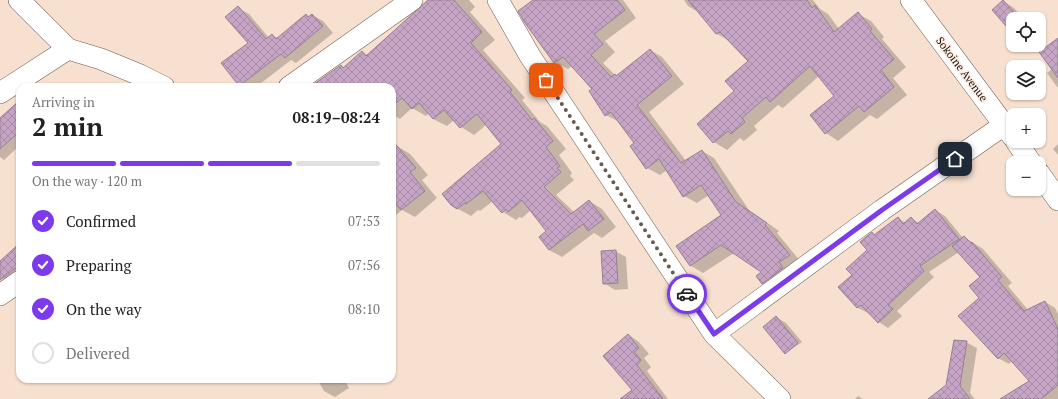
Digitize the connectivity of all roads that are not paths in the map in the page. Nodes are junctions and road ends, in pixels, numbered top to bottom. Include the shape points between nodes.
1 (19, 0) edge
2 (498, 0) edge
3 (911, 0) edge
4 (401, 3) edge
5 (68, 49) junction
6 (156, 83) edge
7 (294, 83) edge
8 (0, 93) edge
9 (1006, 127) edge
10 (1006, 137) edge
11 (1046, 184) edge
12 (1058, 200) edge
13 (16, 283) edge
14 (0, 295) edge
15 (714, 334) junction
16 (780, 399) edge

1 - 5 street
2 - 15 street via 542,74
3 - 9 street, Sokoine Avenue
4 - 7 street
5 - 6 street via 108,61
5 - 8 street
10 - 15 street via 882,210
11 - 12 street
13 - 14 street
15 - 16 street

